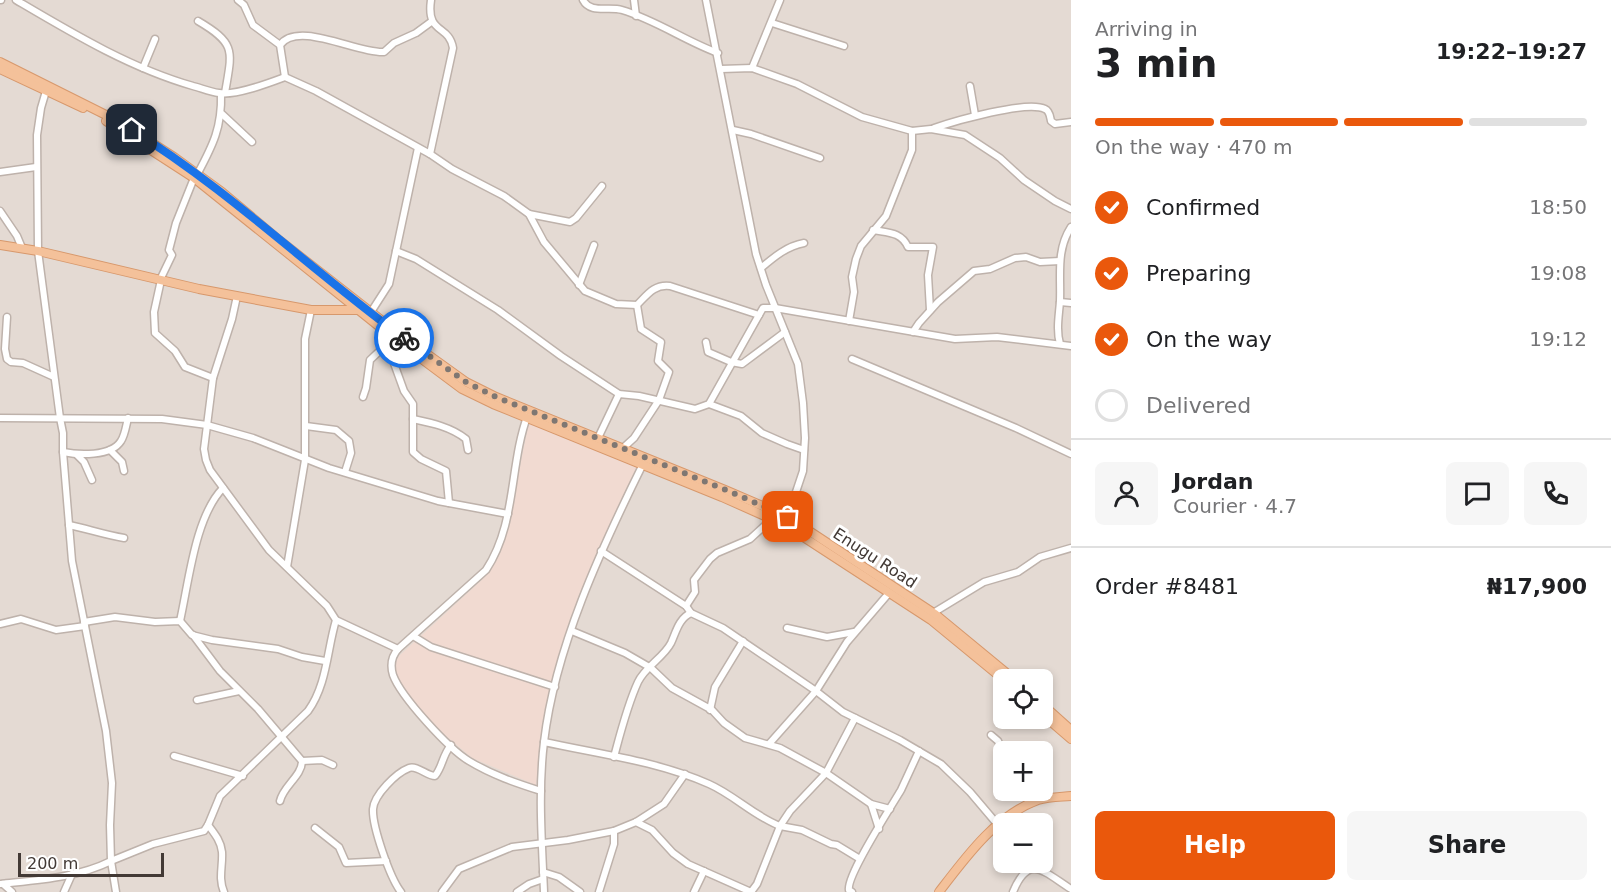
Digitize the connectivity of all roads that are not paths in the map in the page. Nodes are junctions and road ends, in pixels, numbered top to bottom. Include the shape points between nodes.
1 (16, 0) edge
2 (238, 0) edge
3 (430, 0) edge
4 (583, 0) edge
5 (634, 0) edge
6 (706, 0) edge
7 (780, 0) edge
8 (636, 16) junction
9 (198, 21) dead end
10 (431, 22) junction
11 (772, 23) junction
12 (154, 39) dead end
13 (280, 45) junction
14 (844, 46) dead end
15 (718, 54) junction
16 (0, 62) edge
17 (143, 68) junction
18 (752, 68) junction
19 (0, 69) edge
20 (721, 69) junction
21 (285, 77) junction
22 (970, 86) dead end
23 (46, 91) junction
24 (223, 94) junction
25 (222, 114) junction
26 (975, 115) junction
27 (1071, 122) edge
28 (931, 129) junction
29 (733, 130) junction
30 (912, 131) junction
31 (252, 142) dead end
32 (418, 148) junction
33 (430, 154) junction
34 (820, 158) dead end
35 (36, 167) junction
36 (0, 172) edge
37 (196, 176) junction
38 (602, 186) dead end
39 (1071, 210) edge
40 (0, 211) edge
41 (529, 214) junction
42 (1071, 227) edge
43 (873, 230) junction
44 (804, 243) dead end
45 (0, 245) edge
46 (594, 245) dead end
47 (22, 248) junction
48 (38, 251) junction
49 (396, 252) junction
50 (1060, 261) junction
51 (760, 268) junction
52 (160, 280) junction
53 (579, 285) junction
54 (237, 296) junction
55 (1060, 302) junction
56 (1071, 303) edge
57 (638, 305) junction
58 (361, 308) junction
59 (775, 308) junction
60 (311, 310) junction
61 (930, 310) junction
62 (371, 312) junction
63 (759, 315) junction
64 (7, 317) dead end
65 (849, 321) junction
66 (785, 332) junction
67 (913, 332) junction
68 (1057, 332) junction
69 (389, 340) junction
70 (706, 342) dead end
71 (1047, 343) junction
72 (1060, 344) junction
73 (1071, 346) edge
74 (852, 358) dead end
75 (731, 362) junction
76 (54, 377) junction
77 (213, 378) junction
78 (619, 394) junction
79 (363, 397) dead end
80 (659, 400) junction
81 (710, 404) junction
82 (528, 414) junction
83 (0, 418) edge
84 (60, 418) junction
85 (128, 418) junction
86 (413, 418) junction
87 (207, 425) junction
88 (306, 426) junction
89 (598, 438) junction
90 (623, 448) junction
91 (110, 450) junction
92 (468, 450) dead end
93 (804, 450) junction
94 (63, 452) junction
95 (1071, 454) edge
96 (77, 455) junction
97 (87, 455) junction
98 (305, 459) junction
99 (84, 462) junction
100 (643, 465) junction
101 (124, 471) dead end
102 (345, 472) junction
103 (92, 480) dead end
104 (223, 488) junction
105 (450, 503) junction
106 (508, 514) junction
107 (772, 519) junction
108 (787, 521) junction
109 (69, 525) junction
110 (124, 538) dead end
111 (1071, 548) edge
112 (601, 551) junction
113 (287, 567) junction
114 (889, 593) junction
115 (686, 606) junction
116 (691, 613) junction
117 (933, 613) junction
118 (336, 620) junction
119 (180, 621) junction
120 (0, 624) edge
121 (84, 624) junction
122 (787, 628) dead end
123 (572, 631) junction
124 (854, 632) junction
125 (192, 635) junction
126 (413, 636) junction
127 (742, 641) junction
128 (398, 649) junction
129 (325, 661) junction
130 (651, 668) junction
131 (1002, 669) edge
132 (993, 671) edge
133 (555, 687) junction
134 (239, 691) junction
135 (816, 691) junction
136 (197, 700) dead end
137 (710, 710) junction
138 (1053, 714) edge
139 (855, 718) junction
140 (1053, 723) edge
141 (1071, 730) edge
142 (991, 735) dead end
143 (281, 736) junction
144 (1071, 739) edge
145 (998, 741) edge
146 (544, 742) junction
147 (769, 744) junction
148 (451, 745) junction
149 (919, 751) junction
150 (174, 756) dead end
151 (614, 757) junction
152 (303, 761) junction
153 (333, 765) dead end
154 (826, 773) junction
155 (685, 774) junction
156 (243, 776) junction
157 (541, 791) junction
158 (1071, 796) edge
159 (280, 801) dead end
160 (1032, 803) joint
161 (871, 804) junction
162 (890, 809) junction
163 (1013, 813) edge
164 (993, 819) edge
165 (636, 822) junction
166 (208, 825) junction
167 (780, 826) junction
168 (315, 828) dead end
169 (879, 829) junction
170 (993, 830) edge
171 (614, 831) junction
172 (542, 842) junction
173 (860, 859) junction
174 (111, 861) junction
175 (386, 861) junction
176 (704, 871) junction
177 (72, 874) junction
178 (543, 876) junction
179 (1, 883) edge
180 (1071, 891) edge
181 (12, 892) edge
182 (64, 892) edge
183 (116, 892) edge
184 (224, 892) edge
185 (401, 892) edge
186 (442, 892) edge
187 (517, 892) edge
188 (544, 892) edge
189 (580, 892) edge
190 (599, 892) edge
191 (694, 892) edge
192 (751, 892) edge
193 (850, 892) edge
194 (939, 892) edge
195 (1013, 892) edge

1 - 17 street
2 - 13 street via 253,25
3 - 10 street
4 - 8 street via 592,8 618,9
5 - 8 street
6 - 15 street
7 - 11 street
8 - 15 street
9 - 24 street via 217,33 229,48 231,58
10 - 13 street via 384,52 301,36 287,38
10 - 33 street via 450,39 453,48
11 - 14 street
11 - 18 street
12 - 17 street
13 - 21 street
15 - 20 street
16 - 37 main road, Enugu Road via 118,121
17 - 24 street
18 - 20 street
18 - 30 street via 797,84 862,117
19 - 23 main road
20 - 29 street
21 - 24 street
21 - 32 street
22 - 26 street
23 - 35 street via 39,117
23 - 37 main road via 114,125
24 - 25 street
25 - 31 street
25 - 37 street via 212,148
26 - 27 street via 1036,108 1046,109 1055,124
26 - 28 street
28 - 30 street
28 - 39 street via 964,135
29 - 34 street
29 - 51 street
30 - 43 street via 912,150 886,216
32 - 33 street
32 - 49 street
33 - 41 street
35 - 36 street
35 - 48 street
37 - 52 street via 176,223 169,250 172,255
37 - 58 main road, Enugu Road
38 - 41 street via 570,222
40 - 47 street
41 - 53 street via 544,242
42 - 50 street via 1064,237
43 - 61 street via 899,236 908,247 933,247 928,275
43 - 65 street via 856,259
44 - 51 street via 785,250
45 - 47 main road
46 - 53 street
47 - 48 main road
48 - 52 main road
48 - 76 street
49 - 62 street via 389,284
49 - 78 street via 416,259 498,310
50 - 55 street
50 - 61 street via 1015,258 975,271
51 - 59 street
52 - 54 main road
52 - 77 street via 155,333 175,351 185,367
53 - 57 street via 616,304
54 - 60 main road
54 - 77 street
55 - 56 street
55 - 68 street
57 - 63 street via 652,289 663,285
57 - 80 street via 641,329 661,342 658,361 669,372
58 - 60 main road
58 - 62 main road, Enugu Road
58 - 69 main road
59 - 63 street via 763,308
59 - 65 street
59 - 66 street
60 - 88 street via 305,339
61 - 67 street
62 - 82 main road, Enugu Road via 466,382
63 - 75 street
64 - 76 street via 7,359
65 - 67 street
66 - 75 street via 746,363
66 - 93 street via 798,364
67 - 71 street via 955,339 997,337
68 - 71 street
68 - 72 street
69 - 79 street via 370,360
69 - 82 main road via 462,389
69 - 86 street via 404,391 413,404
70 - 75 street via 708,352
71 - 72 street
72 - 73 street
74 - 95 street
75 - 81 street
76 - 84 street
77 - 87 street
78 - 80 street
78 - 89 street
80 - 81 street via 695,409
80 - 90 street
81 - 93 street via 741,416 762,433
82 - 89 main road, Enugu Road
82 - 100 main road
82 - 106 street
83 - 84 street
84 - 85 street
84 - 94 street
85 - 87 street
85 - 91 street via 120,443
86 - 92 street via 460,435 466,439
86 - 105 street via 413,452 446,471
87 - 98 street
87 - 104 street via 206,460
88 - 98 street
88 - 102 street via 336,430 349,441 351,453
89 - 90 main road, Enugu Road
90 - 108 main road, Enugu Road
91 - 97 street
91 - 101 street via 122,462
93 - 108 street
94 - 96 street
94 - 109 street
96 - 97 street
96 - 99 street
97 - 99 street
98 - 102 street
98 - 113 street
99 - 103 street
100 - 107 main road
100 - 112 street
102 - 105 street
104 - 113 street via 269,550
104 - 119 street via 208,507 201,526
105 - 106 street
106 - 126 street via 496,555 486,570
107 - 108 main road
107 - 115 street via 750,539 710,559 694,580 695,592
108 - 114 main road
108 - 117 main road, Enugu Road
109 - 110 street
109 - 121 street
111 - 117 street via 984,582
112 - 115 street
112 - 123 street
113 - 118 street
114 - 124 street
114 - 132 main road via 931,620
115 - 116 street
116 - 127 street
116 - 130 street via 680,622 670,644
117 - 131 main road, Enugu Road
118 - 128 street
118 - 129 street
119 - 121 street via 115,617
119 - 125 street
120 - 121 street via 21,619 56,630
121 - 174 street via 106,731 112,783
122 - 124 street via 827,637
123 - 130 street
123 - 133 street
124 - 135 street
125 - 129 street
125 - 134 street
126 - 128 street
126 - 133 street via 431,647
127 - 135 street
127 - 137 street via 715,687
128 - 148 street via 392,667 399,685
129 - 143 street via 326,671 315,700
130 - 137 street via 672,688
130 - 151 street via 639,680 628,703
133 - 146 street
134 - 136 street
134 - 143 street
135 - 139 street
135 - 147 street
137 - 147 street via 745,738
138 - 141 main road
139 - 149 street
139 - 154 street
140 - 144 main road
142 - 145 street
143 - 152 street
143 - 156 street
146 - 151 street
146 - 157 street
147 - 154 street
148 - 157 street via 466,760
148 - 175 street via 435,776 410,768 374,801 374,821
149 - 162 street
149 - 164 street via 941,764
150 - 156 street
151 - 155 street
152 - 153 street via 322,760
152 - 159 street
154 - 161 street
154 - 167 street
155 - 165 street via 664,804
155 - 167 street via 712,785
156 - 166 street via 220,796
157 - 172 street
158 - 160 main road
160 - 163 main road
161 - 162 street
161 - 169 street
162 - 169 street
165 - 171 street
165 - 176 street via 652,830 688,864
166 - 174 street via 194,835 153,844
166 - 184 street via 221,846
167 - 173 street via 802,830
167 - 192 street via 758,884
168 - 175 street via 339,847 346,863
169 - 173 street
170 - 194 main road
171 - 172 street
171 - 190 street via 615,844
172 - 178 street
172 - 186 street via 512,847 468,864 459,869
173 - 193 street via 848,884
174 - 177 street
174 - 183 street
175 - 185 street
176 - 191 street
176 - 192 street
177 - 179 street
177 - 182 street
178 - 187 street
178 - 188 street
178 - 189 street via 559,877
179 - 181 street
180 - 195 street via 1049,874 1031,868 1018,879

